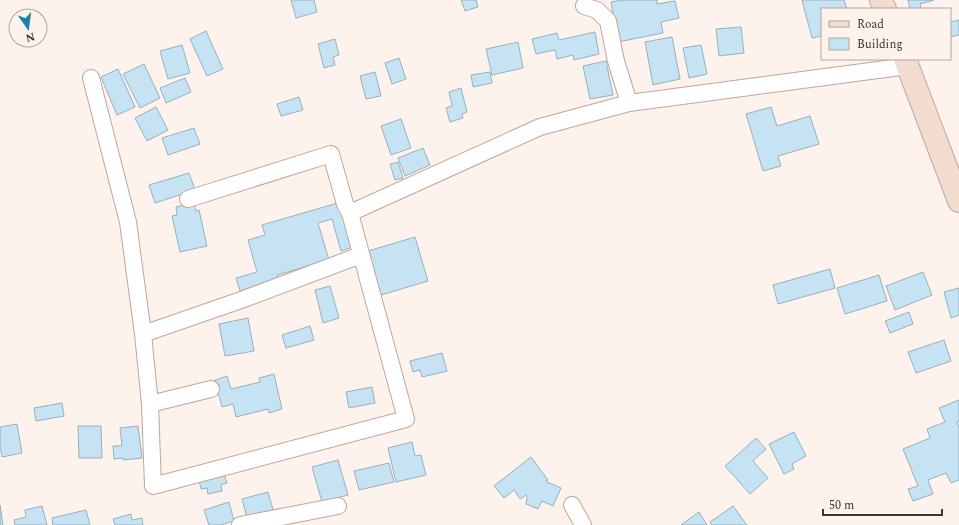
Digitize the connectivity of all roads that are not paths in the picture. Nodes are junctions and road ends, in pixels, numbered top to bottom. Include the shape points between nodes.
1 (584, 6) dead end
2 (907, 63) edge
3 (91, 78) dead end
4 (629, 103) junction
5 (188, 199) dead end
6 (959, 201) edge
7 (350, 213) junction
8 (361, 255) junction
9 (143, 334) junction
10 (211, 389) dead end
11 (150, 404) junction
12 (572, 505) dead end
13 (338, 506) dead end
14 (240, 525) edge
15 (583, 525) edge

1 - 4 street via 597,10 608,21 616,61
2 - 4 street
2 - 6 street
3 - 9 street via 128,222
4 - 7 street via 540,127
5 - 7 street via 331,154 345,204
7 - 8 street
8 - 9 street
8 - 11 street via 406,419 153,486
9 - 11 street
10 - 11 street
12 - 15 street
13 - 14 street

